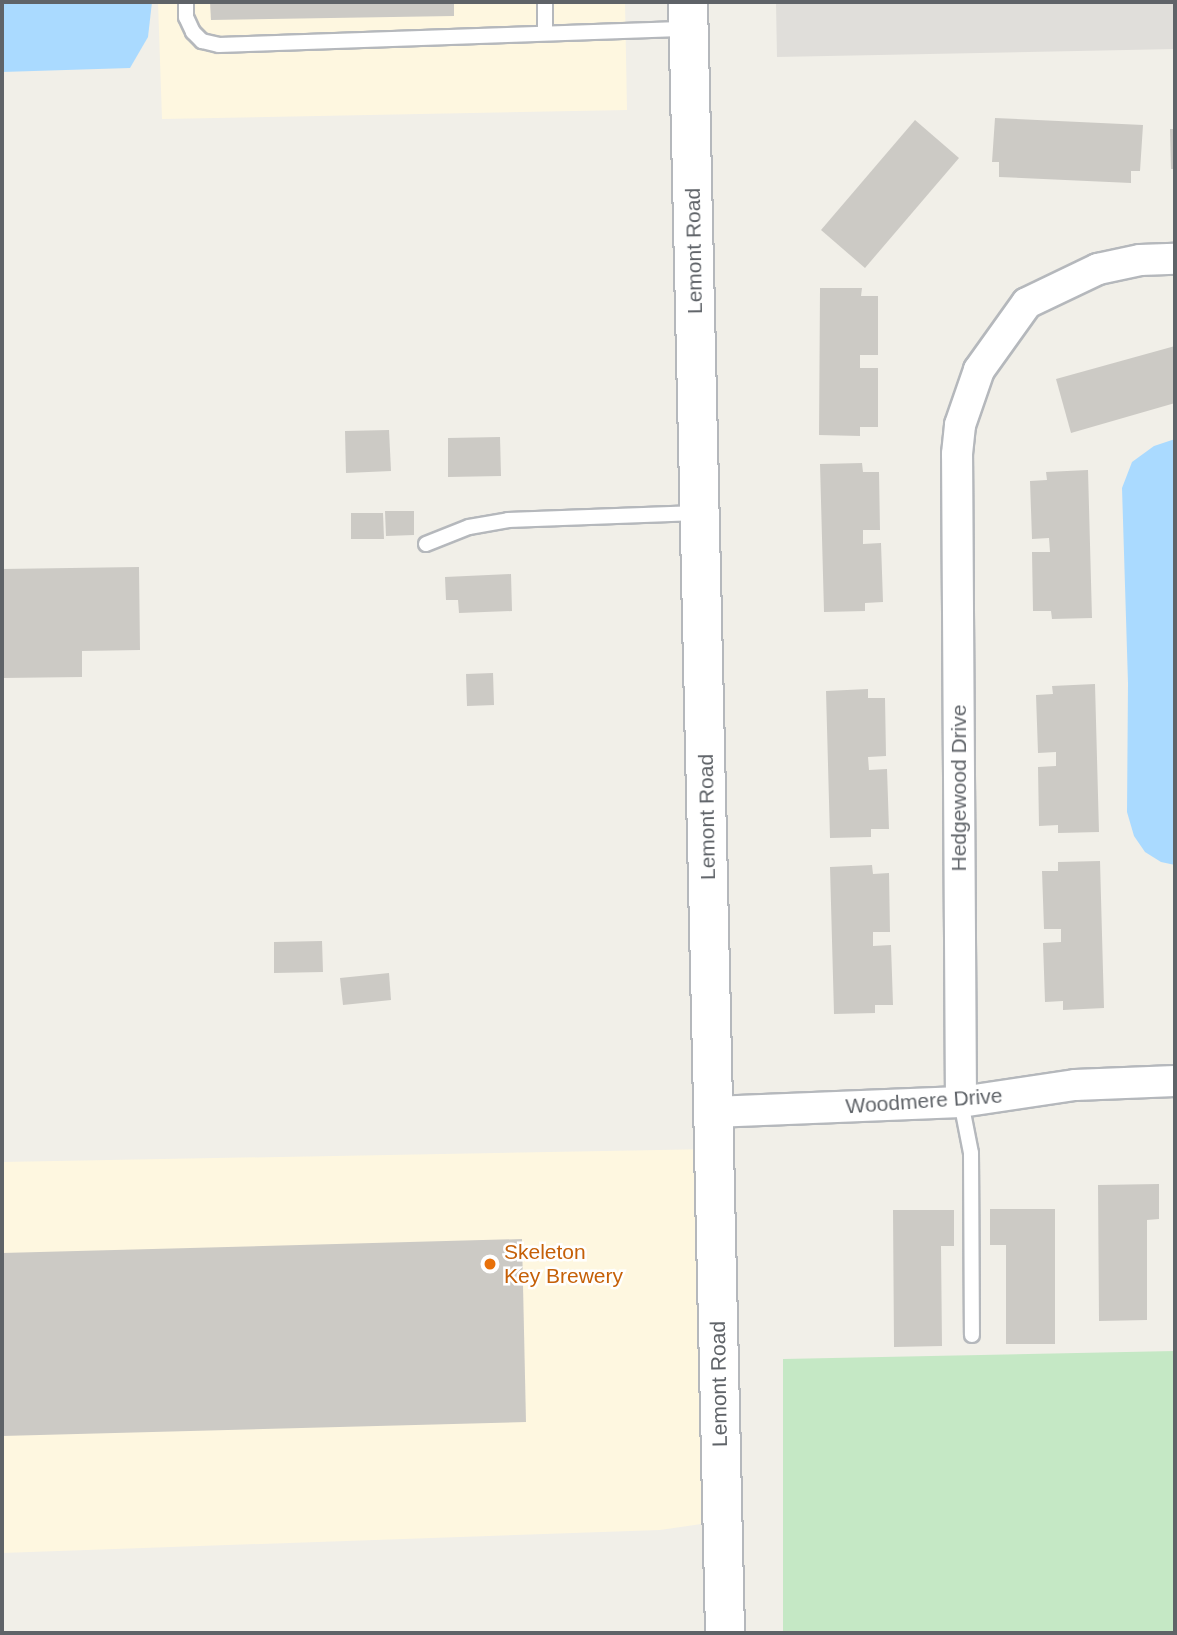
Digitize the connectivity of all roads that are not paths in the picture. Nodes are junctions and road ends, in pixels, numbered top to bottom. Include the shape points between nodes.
1 (186, 2) edge
2 (545, 2) edge
3 (689, 15) edge
4 (545, 32) junction
5 (1175, 259) edge
6 (700, 513) junction
7 (426, 544) dead end
8 (1175, 1081) edge
9 (961, 1102) junction
10 (713, 1112) junction
11 (972, 1335) dead end
12 (725, 1633) edge

1 - 4 lane via 193,32 202,41 219,45
2 - 4 lane
3 - 4 lane
3 - 6 main road, Lemont Road
5 - 9 street, Hedgewood Drive via 1140,260 1098,269 1027,303 979,370 960,425
6 - 7 lane via 508,520 469,527
6 - 10 main road, Lemont Road
8 - 9 street, Woodmere Drive via 1075,1085
9 - 10 street, Woodmere Drive
9 - 11 lane via 971,1153
10 - 12 main road, Lemont Road

